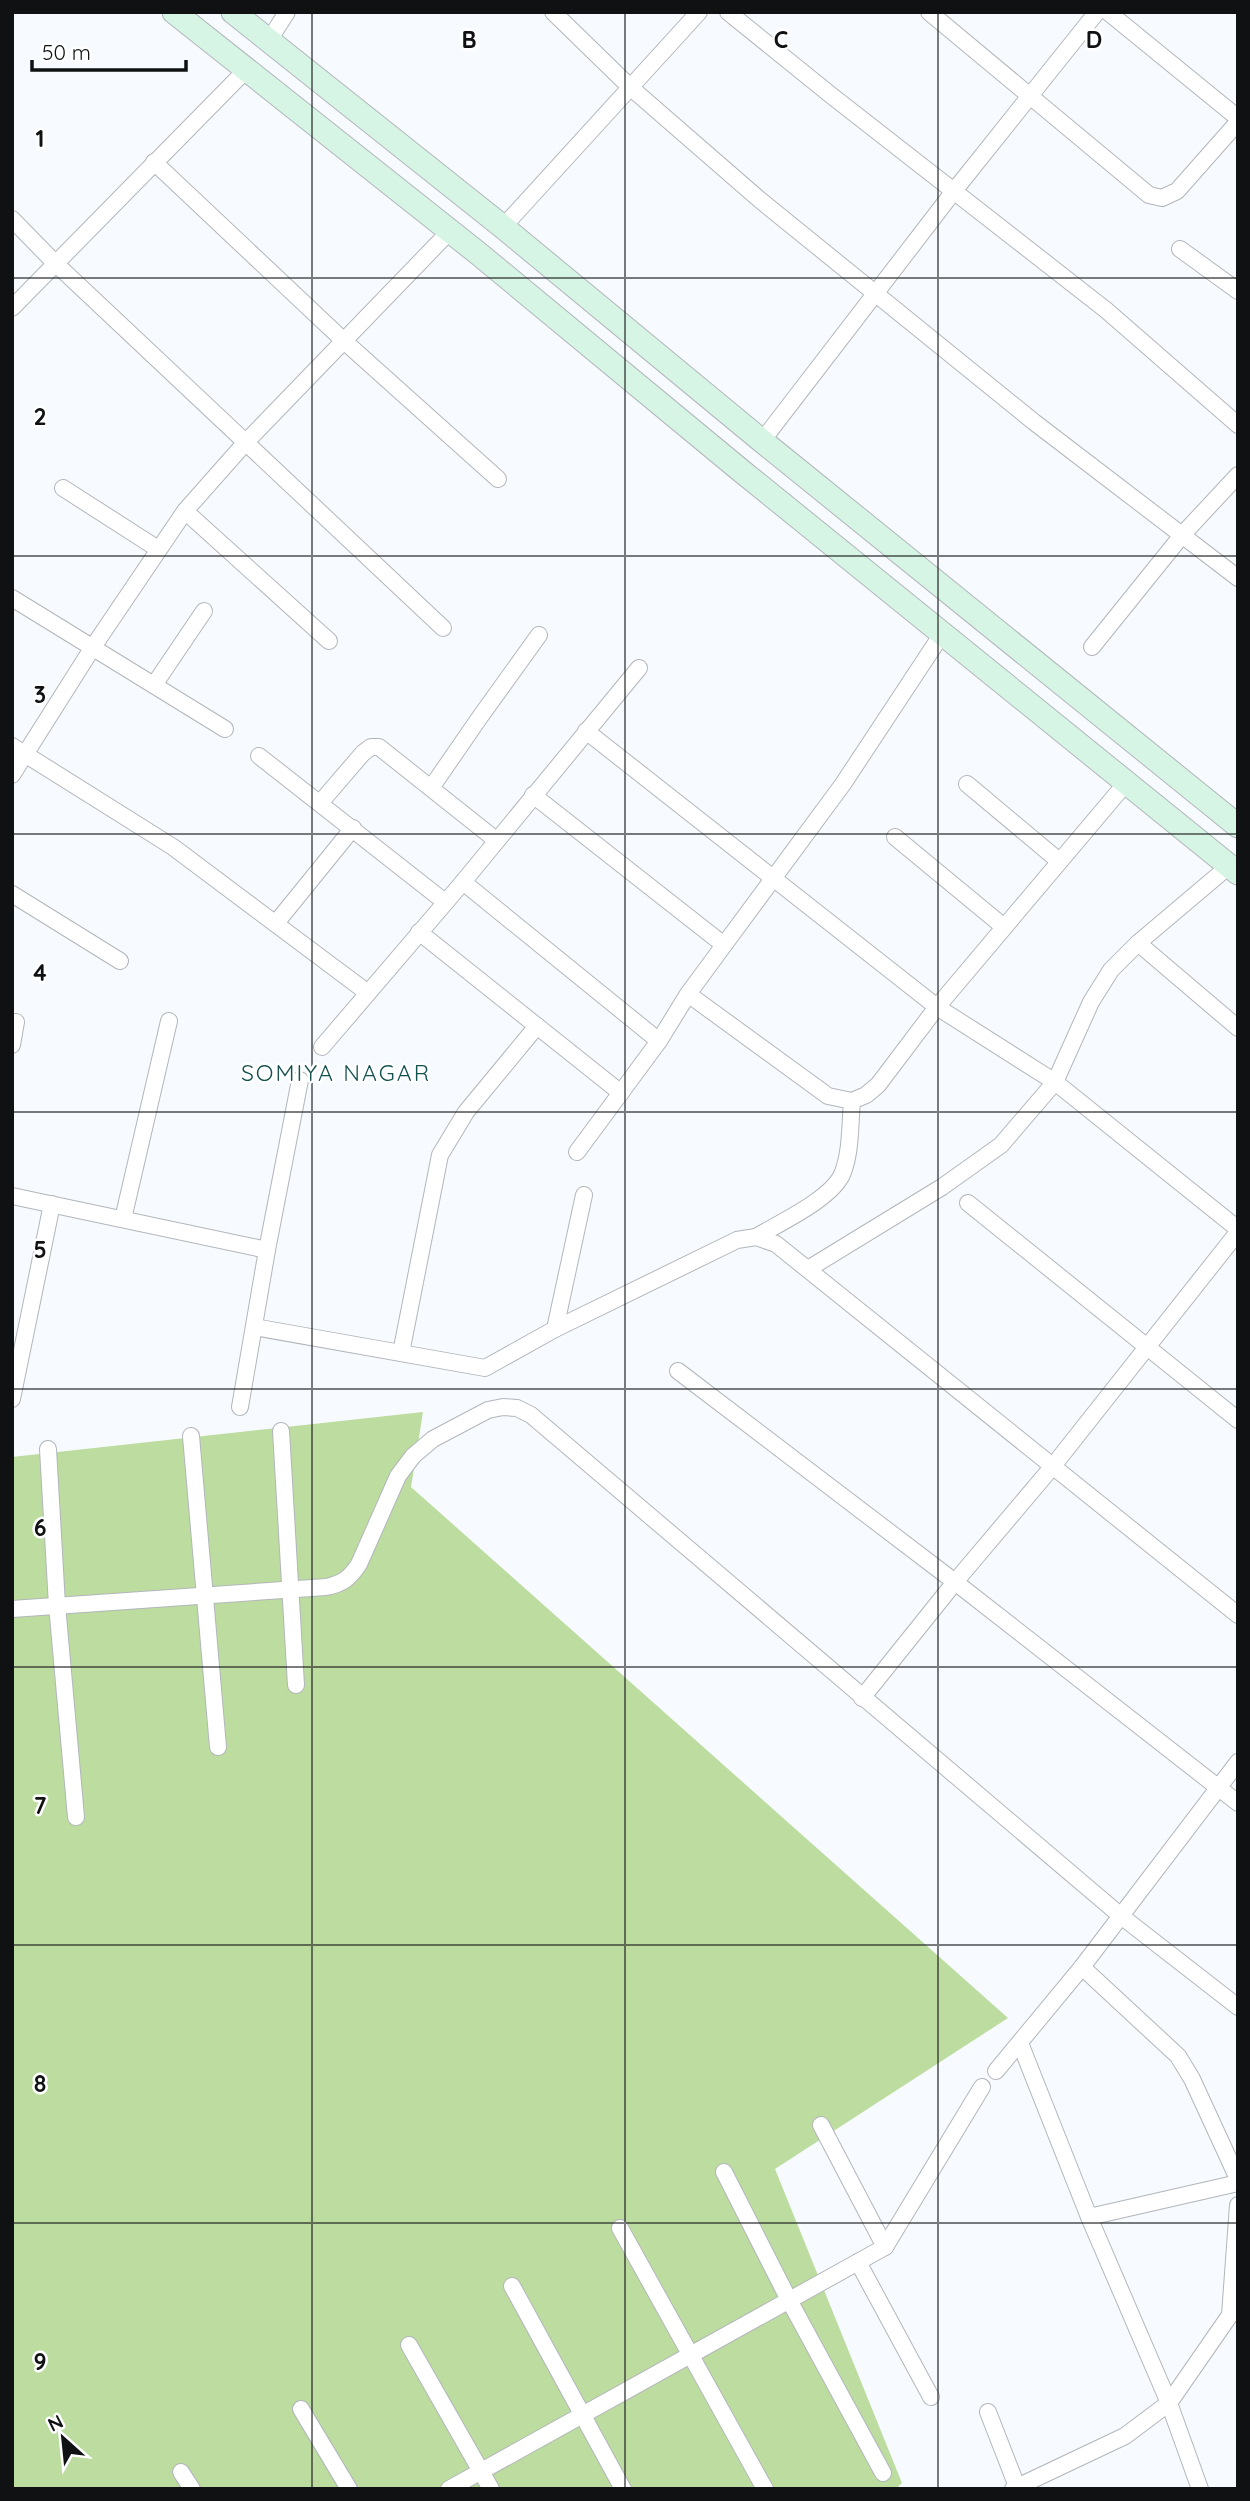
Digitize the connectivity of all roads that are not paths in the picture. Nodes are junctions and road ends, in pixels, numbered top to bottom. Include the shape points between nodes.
1 (174, 12) edge
2 (233, 12) edge
3 (287, 12) edge
4 (553, 12) edge
5 (699, 12) edge
6 (728, 12) edge
7 (929, 12) edge
8 (1097, 12) edge
9 (1108, 12) edge
10 (268, 42) junction
11 (245, 71) junction
12 (631, 87) junction
13 (1031, 96) junction
14 (1238, 120) edge
15 (155, 162) junction
16 (954, 191) junction
17 (12, 219) edge
18 (503, 227) junction
19 (450, 231) junction
20 (1180, 248) dead end
21 (55, 263) junction
22 (1238, 291) edge
23 (877, 293) junction
24 (12, 309) edge
25 (344, 341) junction
26 (1238, 425) edge
27 (762, 441) junction
28 (246, 442) junction
29 (1238, 475) edge
30 (498, 479) dead end
31 (63, 488) dead end
32 (185, 511) junction
33 (1183, 534) junction
34 (158, 549) junction
35 (1238, 578) edge
36 (12, 598) edge
37 (204, 611) dead end
38 (443, 628) dead end
39 (942, 634) junction
40 (539, 635) dead end
41 (329, 641) dead end
42 (93, 647) junction
43 (1092, 647) dead end
44 (639, 668) dead end
45 (154, 685) junction
46 (225, 729) dead end
47 (586, 731) junction
48 (19, 750) edge
49 (260, 756) dead end
50 (12, 775) edge
51 (1126, 783) junction
52 (967, 785) dead end
53 (431, 788) junction
54 (533, 795) junction
55 (320, 803) junction
56 (1238, 826) edge
57 (353, 828) junction
58 (895, 837) dead end
59 (496, 840) junction
60 (1059, 861) junction
61 (1233, 870) edge
62 (774, 880) junction
63 (463, 881) junction
64 (12, 894) edge
65 (445, 902) junction
66 (276, 923) junction
67 (1004, 927) junction
68 (419, 932) junction
69 (1138, 943) junction
70 (724, 945) junction
71 (120, 961) dead end
72 (368, 992) junction
73 (688, 994) junction
74 (937, 1007) junction
75 (169, 1021) dead end
76 (16, 1022) dead end
77 (537, 1026) junction
78 (1238, 1028) edge
79 (659, 1041) junction
80 (12, 1045) edge
81 (322, 1047) dead end
82 (300, 1080) dead end
83 (1055, 1082) junction
84 (621, 1093) junction
85 (852, 1101) junction
86 (577, 1152) dead end
87 (584, 1195) dead end
88 (12, 1196) edge
89 (968, 1203) dead end
90 (52, 1204) junction
91 (123, 1219) junction
92 (1238, 1231) edge
93 (756, 1237) junction
94 (267, 1250) junction
95 (808, 1269) junction
96 (254, 1327) junction
97 (555, 1329) junction
98 (1147, 1345) junction
99 (401, 1353) junction
100 (678, 1371) dead end
101 (12, 1399) edge
102 (240, 1408) dead end
103 (1238, 1420) edge
104 (281, 1431) dead end
105 (191, 1436) dead end
106 (48, 1449) dead end
107 (1053, 1466) junction
108 (956, 1582) junction
109 (289, 1589) junction
110 (205, 1595) junction
111 (57, 1605) junction
112 (12, 1609) edge
113 (1238, 1615) edge
114 (296, 1685) dead end
115 (862, 1698) junction
116 (218, 1747) dead end
117 (1238, 1762) edge
118 (1218, 1788) junction
119 (1238, 1803) edge
120 (76, 1816) dead end
121 (1121, 1916) junction
122 (1082, 1967) junction
123 (1238, 2007) edge
124 (1020, 2043) junction
125 (996, 2071) dead end
126 (982, 2087) dead end
127 (821, 2125) dead end
128 (724, 2172) dead end
129 (1238, 2181) edge
130 (1238, 2205) edge
131 (1090, 2217) junction
132 (620, 2228) dead end
133 (885, 2247) junction
134 (858, 2262) junction
135 (512, 2286) dead end
136 (789, 2300) junction
137 (1234, 2320) edge
138 (409, 2345) dead end
139 (692, 2354) junction
140 (931, 2397) dead end
141 (1169, 2403) junction
142 (301, 2409) dead end
143 (988, 2412) dead end
144 (583, 2414) junction
145 (481, 2471) junction
146 (181, 2472) dead end
147 (883, 2473) dead end
148 (1016, 2488) edge
149 (192, 2489) edge
150 (349, 2489) edge
151 (449, 2489) edge
152 (491, 2489) edge
153 (623, 2489) edge
154 (765, 2489) edge
155 (1200, 2489) edge

1 - 11 main road
2 - 10 main road
3 - 10 street
4 - 12 street
5 - 12 street
6 - 16 street
7 - 13 street
8 - 13 street
9 - 14 street
10 - 18 main road
11 - 15 street
11 - 19 main road
12 - 18 street
12 - 23 street via 760,200
13 - 14 street via 1149,195 1163,198 1191,177
13 - 16 street
15 - 21 street
15 - 25 street
16 - 23 street
16 - 26 street via 1106,310
17 - 21 street
18 - 27 main road
19 - 25 street
19 - 39 main road
20 - 22 street
21 - 24 street
21 - 28 street
23 - 27 street
23 - 33 street via 1034,422
25 - 28 street
25 - 30 street
27 - 56 main road
28 - 32 street
28 - 38 street
29 - 33 street
31 - 34 street
32 - 34 street
32 - 41 street
33 - 35 street
33 - 43 street
34 - 42 street
36 - 42 street
37 - 45 street
39 - 51 main road
39 - 62 street
40 - 53 street
42 - 45 street
42 - 48 street
44 - 47 street
45 - 46 street
47 - 54 street
47 - 62 street
48 - 50 street
48 - 66 street via 173,847
49 - 55 street
51 - 60 street
51 - 61 main road
52 - 60 street
53 - 55 street via 388,753 371,747
53 - 59 street
54 - 59 street
54 - 70 street
55 - 57 street
57 - 65 street
57 - 66 street
58 - 67 street
59 - 63 street
60 - 67 street
61 - 69 street
62 - 70 street
62 - 74 street
63 - 65 street
63 - 79 street
64 - 71 street
65 - 68 street
66 - 72 street
67 - 74 street
68 - 72 street
68 - 77 street
69 - 78 street
69 - 83 street via 1111,970 1091,1002
70 - 73 street
72 - 81 street
73 - 79 street
73 - 85 street via 828,1096
74 - 83 street
74 - 85 street via 878,1085
75 - 91 street
76 - 80 street
77 - 84 street
77 - 99 street via 466,1112 440,1156
79 - 84 street
82 - 94 street
83 - 92 street
83 - 95 street via 1001,1145
84 - 86 street
85 - 93 street via 843,1174 836,1185
87 - 97 street
88 - 90 street
89 - 98 street
90 - 91 street
90 - 101 street
91 - 94 street
92 - 98 street
93 - 95 street via 776,1244
93 - 97 street via 737,1240
94 - 96 street
95 - 107 street
96 - 99 street
96 - 102 street
97 - 99 street via 485,1368
98 - 103 street
98 - 107 street
100 - 108 street
104 - 109 street
105 - 110 street
106 - 111 street
107 - 108 street
107 - 113 street
108 - 115 street
108 - 118 street
109 - 110 street
109 - 114 street
109 - 115 street via 326,1587 351,1577 412,1456 433,1439 488,1410 517,1408 595,1467
110 - 111 street
110 - 116 street
111 - 112 street
111 - 120 street
115 - 121 street
117 - 118 street
118 - 119 street
118 - 121 street
121 - 122 street
121 - 123 street
122 - 124 street
122 - 129 street via 1178,2056
124 - 125 street
124 - 131 street
126 - 133 street
127 - 133 street
128 - 136 street
129 - 131 street
130 - 137 street
131 - 141 street
132 - 139 street
133 - 134 street
134 - 136 street
134 - 140 street
135 - 144 street
136 - 139 street
136 - 147 street
137 - 141 street
138 - 145 street
139 - 144 street
139 - 154 street
141 - 148 street via 1125,2436
141 - 155 street
142 - 150 street
143 - 148 street
144 - 145 street
144 - 153 street
145 - 151 street
145 - 152 street
146 - 149 street

